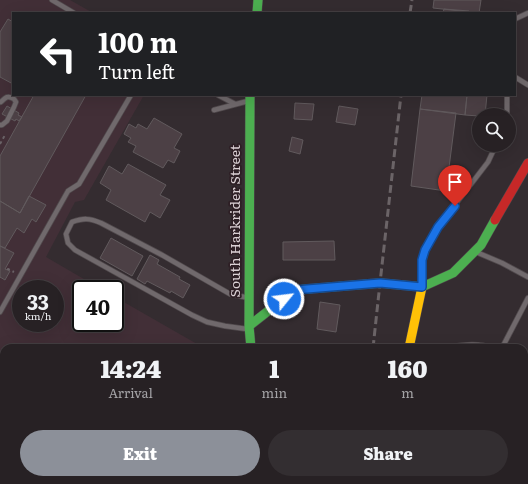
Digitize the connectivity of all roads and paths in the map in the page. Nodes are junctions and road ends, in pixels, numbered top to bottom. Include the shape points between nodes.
1 (52, 0) edge
2 (258, 0) edge
3 (72, 12) edge
4 (257, 12) edge
5 (528, 13) edge
6 (516, 19) edge
7 (516, 78) edge
8 (528, 85) edge
9 (130, 96) edge
10 (220, 96) edge
11 (507, 96) edge
12 (250, 98) edge
13 (0, 103) edge
14 (235, 104) junction
15 (507, 108) edge
16 (214, 110) dead end
17 (0, 125) edge
18 (5, 135) dead end
19 (0, 144) edge
20 (493, 152) edge
21 (528, 163) edge
22 (475, 251) junction
23 (8, 270) dead end
24 (15, 273) dead end
25 (528, 278) edge
26 (422, 287) junction
27 (249, 298) junction
28 (528, 298) edge
29 (0, 312) edge
30 (249, 328) junction
31 (250, 344) edge
32 (410, 344) edge
33 (504, 344) edge

1 - 3 lane
2 - 4 street
5 - 6 lane
7 - 8 lane
9 - 29 lane via 79,184 68,191
10 - 14 lane
11 - 15 lane
12 - 14 lane
12 - 27 street, South Harkrider Street
13 - 17 lane via 10,96 16,102 6,121
14 - 16 lane
18 - 19 path
20 - 26 lane via 488,162 438,227 425,250 422,260
21 - 22 street via 482,244
22 - 25 lane
22 - 26 street via 453,273
23 - 24 path
26 - 30 street via 380,283 295,290
26 - 32 street
27 - 30 street, South Harkrider Street
27 - 30 lane via 230,294 162,255 90,219 72,222 66,234 68,243 75,250 192,315 207,322
28 - 33 lane
30 - 31 street, South Harkrider Street

